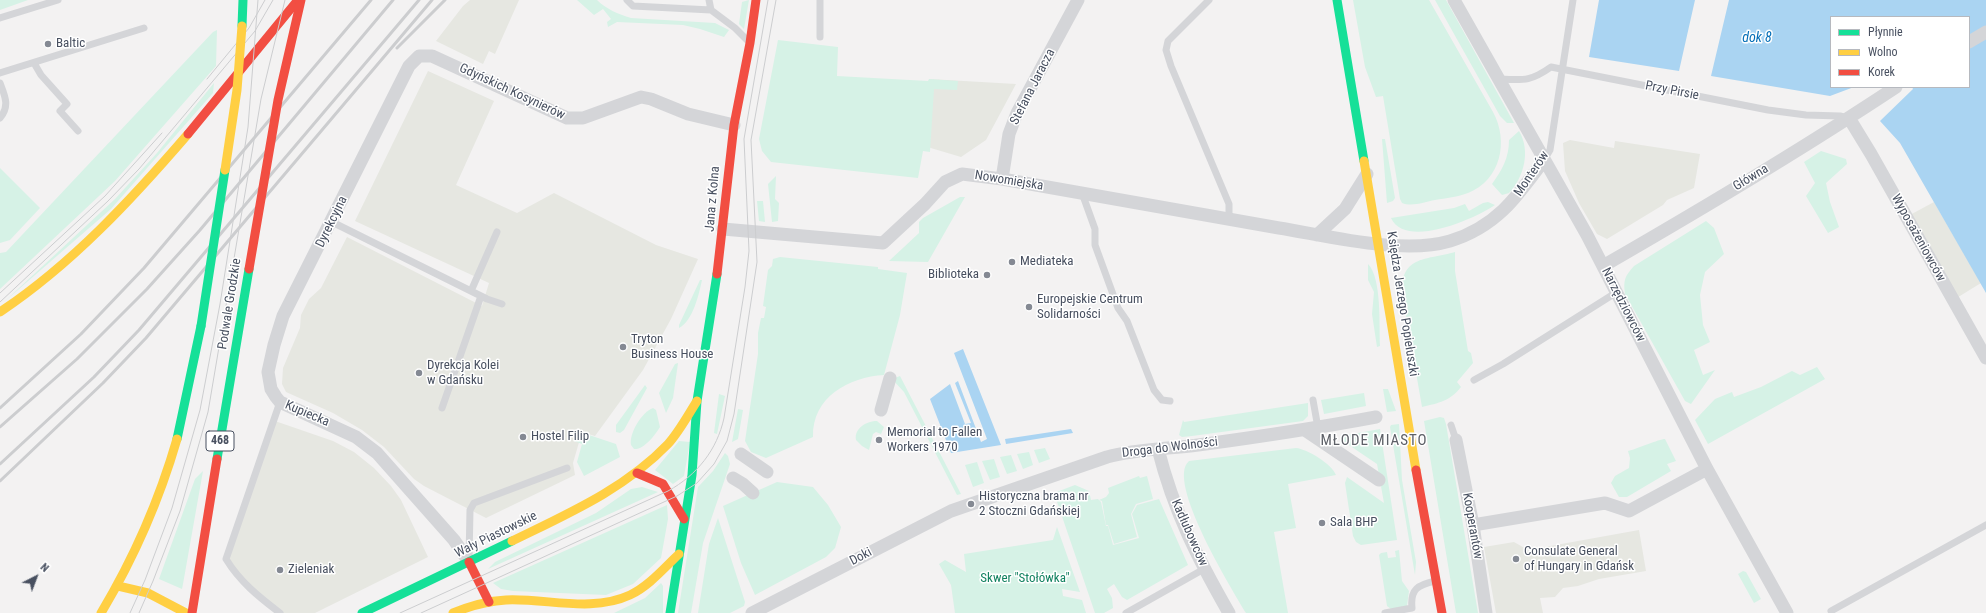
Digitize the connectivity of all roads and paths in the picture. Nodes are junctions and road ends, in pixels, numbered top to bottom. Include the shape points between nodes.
1 (58, 0) edge
2 (243, 0) edge
3 (300, 0) edge
4 (627, 0) edge
5 (709, 0) edge
6 (756, 0) edge
7 (820, 0) edge
8 (1078, 0) edge
9 (1209, 0) edge
10 (1337, 0) edge
11 (1454, 0) edge
12 (1573, 0) edge
13 (711, 10) junction
14 (0, 18) edge
15 (144, 28) dead end
16 (1986, 32) edge
17 (820, 37) dead end
18 (1970, 41) edge
19 (750, 43) junction
20 (428, 55) joint
21 (34, 63) junction
22 (1562, 69) junction
23 (0, 73) edge
24 (1498, 79) junction
25 (0, 83) edge
26 (1894, 88) edge
27 (0, 118) edge
28 (1849, 118) junction
29 (734, 125) junction
30 (78, 131) dead end
31 (1544, 160) junction
32 (1367, 174) junction
33 (1002, 179) junction
34 (1082, 193) junction
35 (1229, 220) junction
36 (332, 222) junction
37 (723, 228) junction
38 (497, 232) dead end
39 (1318, 235) junction
40 (1379, 244) junction
41 (1603, 266) junction
42 (471, 291) junction
43 (1616, 292) junction
44 (481, 296) junction
45 (502, 304) dead end
46 (0, 312) edge
47 (1986, 358) edge
48 (890, 378) dead end
49 (1474, 380) dead end
50 (1170, 400) dead end
51 (1314, 400) dead end
52 (697, 401) junction
53 (280, 402) junction
54 (442, 408) dead end
55 (881, 410) dead end
56 (1376, 417) dead end
57 (1451, 425) dead end
58 (1318, 428) junction
59 (1305, 430) junction
60 (1456, 440) joint
61 (1158, 449) junction
62 (741, 454) dead end
63 (567, 468) dead end
64 (1707, 469) junction
65 (767, 472) dead end
66 (637, 473) junction
67 (733, 478) dead end
68 (1379, 480) dead end
69 (753, 493) dead end
70 (971, 504) joint
71 (684, 519) junction
72 (1473, 525) junction
73 (1986, 525) edge
74 (679, 554) junction
75 (469, 562) junction
76 (1204, 569) junction
77 (1436, 581) junction
78 (118, 586) junction
79 (489, 602) junction
80 (580, 604) junction
81 (1831, 611) dead end
82 (101, 613) edge
83 (186, 613) edge
84 (192, 613) edge
85 (280, 613) edge
86 (362, 613) edge
87 (453, 613) edge
88 (592, 613) edge
89 (670, 613) edge
90 (752, 613) edge
91 (1126, 613) edge
92 (1229, 613) edge
93 (1385, 613) edge
94 (1442, 613) edge
95 (1486, 613) edge
96 (1787, 613) edge

1 - 14 lane
2 - 78 main road, Podwale Grodzkie, bridge via 237,90 201,326 185,408 163,482 142,538
3 - 46 main road via 136,193 26,296
3 - 84 main road, Podwale Grodzkie / 468, bridge via 276,106
4 - 13 lane via 633,6
5 - 13 lane
6 - 19 main road, Jana z Kolna
7 - 17 lane
8 - 33 street, Stefana Jaracza via 1017,113 1009,134
9 - 35 lane via 1168,41 1166,50 1229,204
10 - 32 main road, Księdza Jerzego Popiełuszki
11 - 24 street, Narzędziowców
12 - 22 lane, Monterów
13 - 19 lane
15 - 21 lane
16 - 18 street
19 - 29 main road, Jana z Kolna
20 - 29 street, Gdyńskich Kosynierów via 567,118 583,118 641,97 651,98 688,114
20 - 36 street, Dyrekcyjna via 419,56 409,66 396,87
21 - 23 lane
21 - 30 lane via 41,75 67,104 60,111
22 - 24 lane, Przy Pirsie via 1551,67 1538,77 1528,80
22 - 28 lane, Przy Pirsie via 1768,110
22 - 31 lane, Monterów via 1550,150
24 - 31 street, Narzędziowców
25 - 27 lane via 6,101 6,111
26 - 28 street, Główna
28 - 41 street, Główna
28 - 47 street, Wyposażeniowców via 1872,154
29 - 37 main road, Jana z Kolna
31 - 40 street, Monterów via 1507,208 1476,231 1434,245 1418,247
31 - 41 street, Narzędziowców
32 - 39 street via 1345,209
32 - 40 main road, Księdza Jerzego Popiełuszki
33 - 34 street, Nowomiejska
33 - 37 street, Nowomiejska via 962,174 945,182 884,243
34 - 35 street, Nowomiejska
34 - 50 lane via 1095,229 1095,245 1118,308 1128,321 1154,390 1162,400
35 - 39 street, Nowomiejska
36 - 42 lane
36 - 53 street, Dyrekcyjna via 284,316 274,345 268,372 271,389
37 - 52 main road, Jana z Kolna
38 - 42 lane
39 - 40 street, Nowomiejska
40 - 77 main road, Księdza Jerzego Popiełuszki
41 - 43 street, Narzędziowców
42 - 44 lane
43 - 49 lane
43 - 64 street, Narzędziowców
44 - 45 lane
44 - 54 lane
48 - 55 street
51 - 58 lane
52 - 66 main road, Jana z Kolna via 669,443
52 - 71 main road, Jana z Kolna via 692,475
53 - 75 street, Kupiecka via 356,437 377,453 454,540
53 - 85 lane, Kupiecka via 226,559 236,575
56 - 58 street, Droga do Wolności
57 - 60 lane
58 - 59 street, Droga do Wolności
59 - 61 street, Droga do Wolności
59 - 68 street
60 - 72 street, Kooperantów
61 - 70 street, Droga do Wolności via 1131,451 1113,456
61 - 76 street, Kadłubowców via 1177,512
62 - 65 street
63 - 75 lane via 474,503 470,510
64 - 72 street via 1629,511 1605,503
64 - 96 street, Narzędziowców
66 - 71 main road via 663,484
66 - 75 main road, Wały Piastowskie via 590,502
67 - 69 street
70 - 90 street, Doki via 928,522
71 - 74 main road
72 - 95 street, Kooperantów
73 - 81 lane
74 - 80 main road via 648,583 630,594 602,603
74 - 89 main road
75 - 79 main road
75 - 86 main road, Wały Piastowskie
76 - 91 lane
76 - 92 street, Kadłubowców
77 - 93 lane via 1420,585 1411,598 1412,608
77 - 94 main road, Księdza Jerzego Popiełuszki
78 - 82 main road, Podwale Grodzkie
78 - 83 main road via 148,593
79 - 80 main road via 513,600
79 - 87 main road
80 - 88 main road

